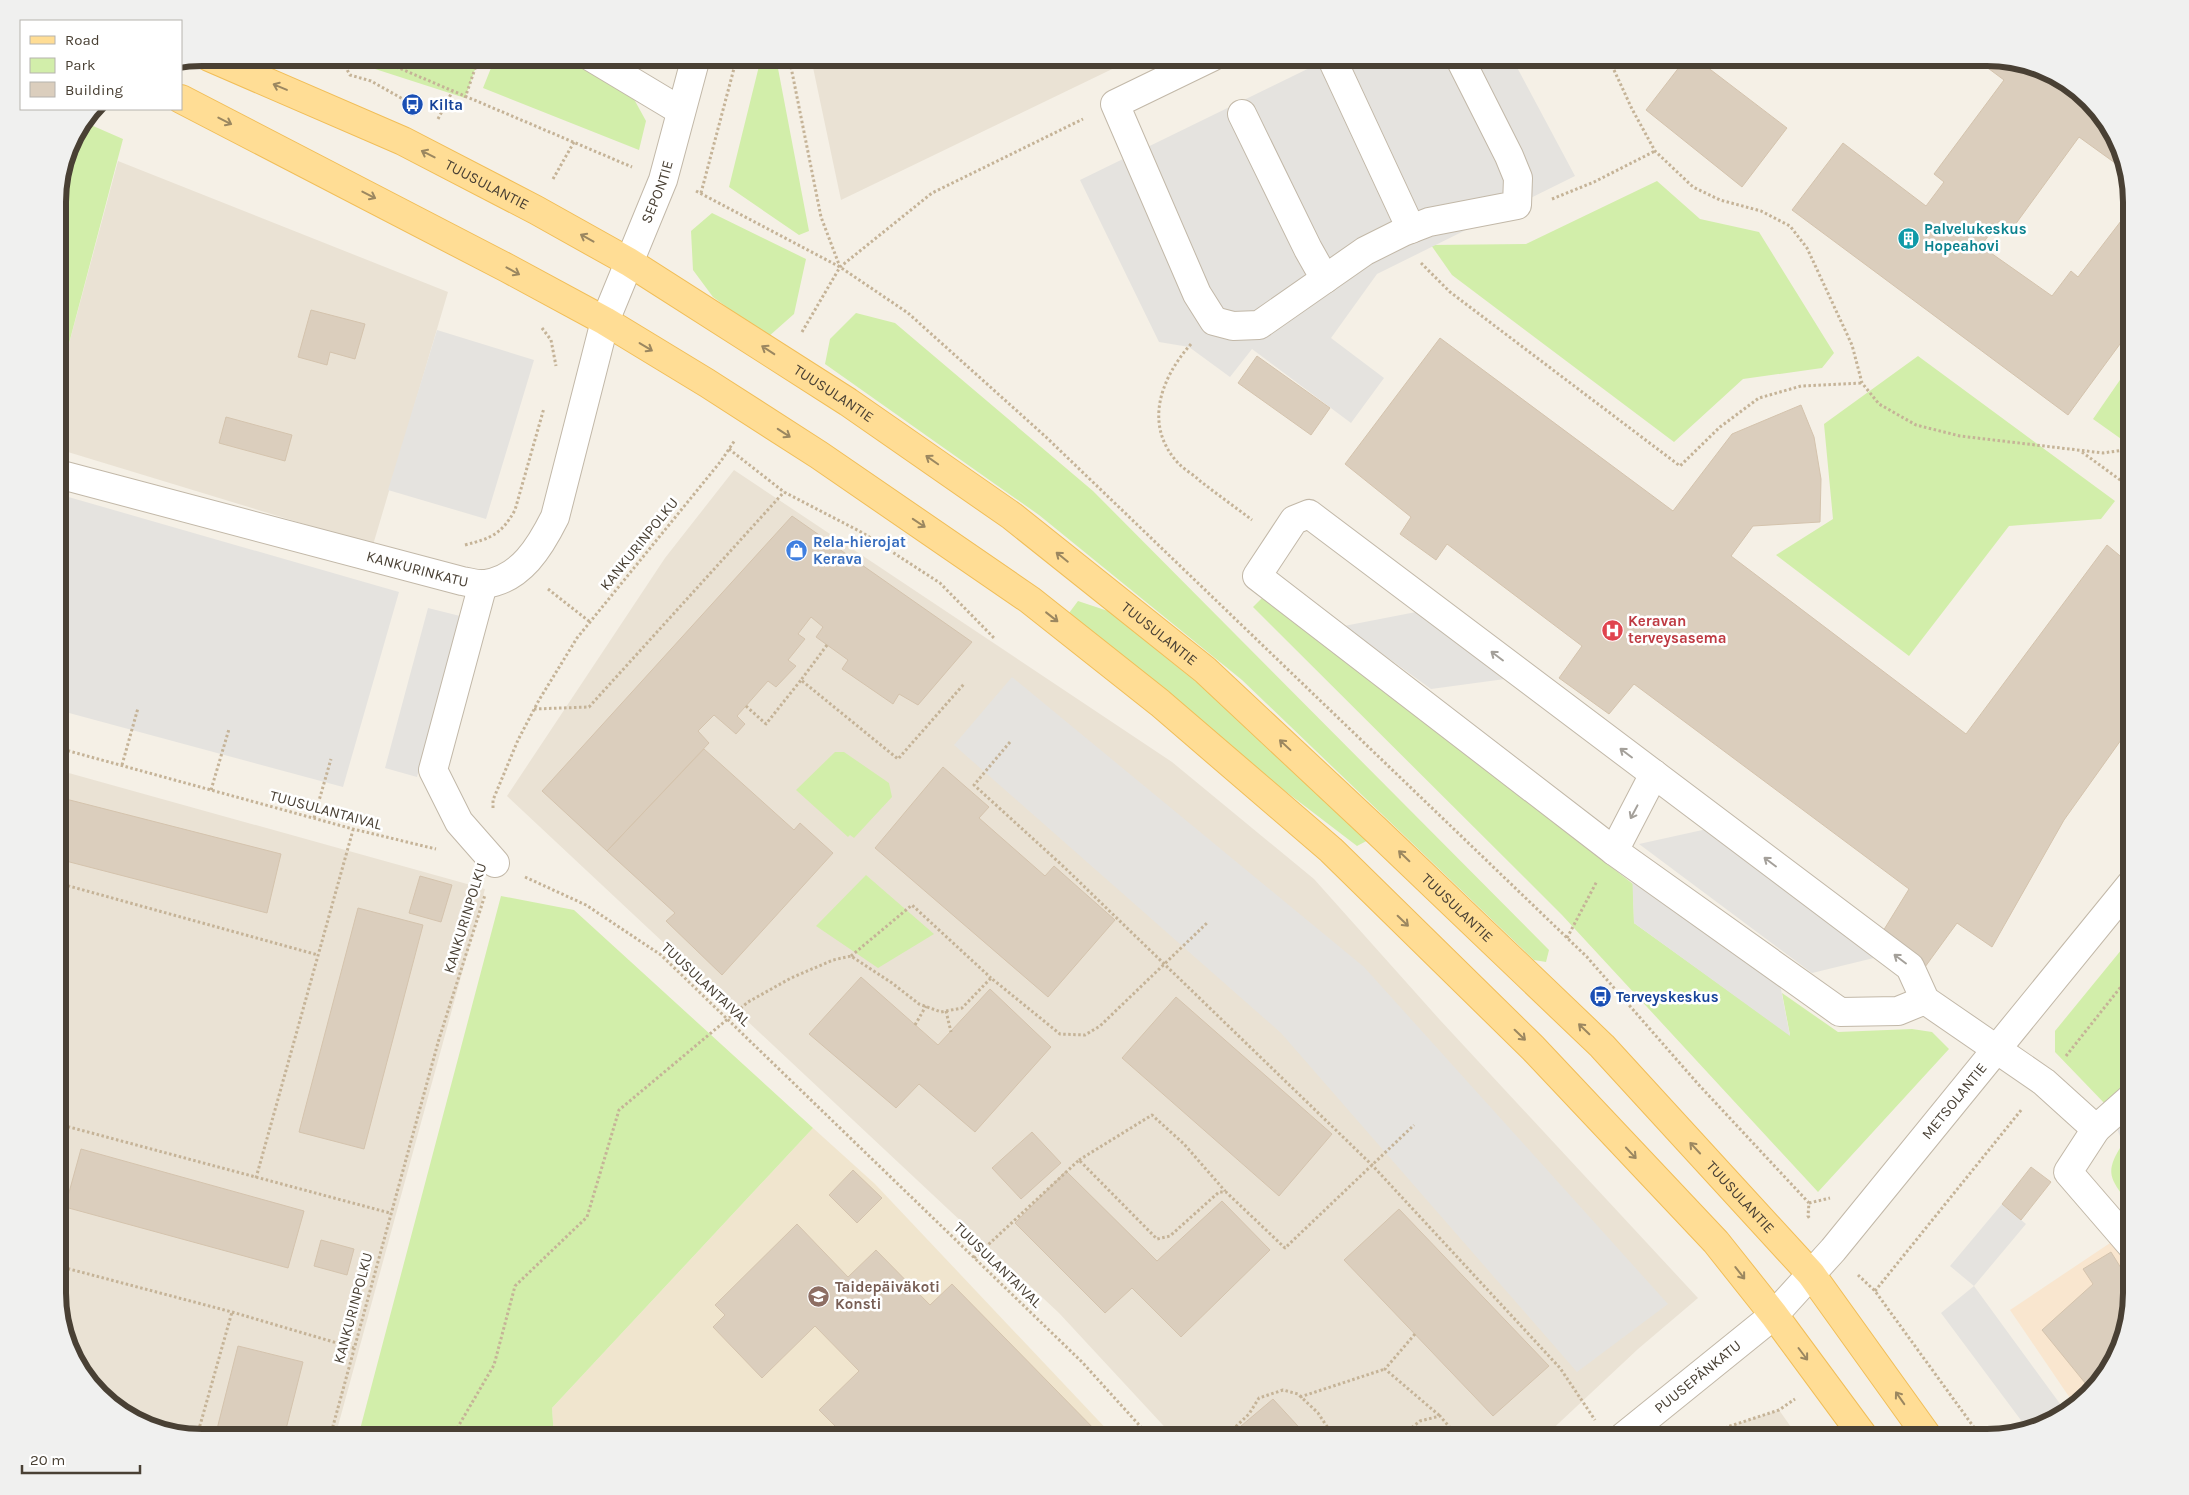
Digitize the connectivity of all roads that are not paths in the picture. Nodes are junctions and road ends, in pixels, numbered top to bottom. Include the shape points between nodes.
1 (228, 66) edge
2 (605, 66) edge
3 (694, 66) edge
4 (1195, 66) edge
5 (1335, 66) edge
6 (1463, 66) edge
7 (182, 100) edge
8 (681, 111) junction
9 (1242, 114) dead end
10 (1407, 230) junction
11 (629, 262) junction
12 (1325, 279) junction
13 (605, 322) junction
14 (67, 476) edge
15 (483, 584) junction
16 (1654, 774) junction
17 (1614, 851) junction
18 (495, 863) road end
19 (2123, 895) edge
20 (1925, 1000) junction
21 (1997, 1049) junction
22 (2123, 1106) edge
23 (2096, 1129) junction
24 (2123, 1235) edge
25 (1811, 1274) junction
26 (1774, 1315) junction
27 (1634, 1429) edge
28 (1857, 1429) edge
29 (1922, 1429) edge

11 -> 1 main road, TUUSULANTIE via 403,141
2 - 8 street
3 - 8 street, SEPONTIE
4 - 12 street via 1115,104 1198,294 1214,321 1233,326 1259,324
5 - 10 street
6 - 10 street via 1518,178 1517,205 1429,222
7 -> 13 main road via 425,224
8 - 11 street, SEPONTIE via 663,180
9 - 12 street
10 - 12 street via 1365,251
11 - 13 street, SEPONTIE
25 -> 11 main road, TUUSULANTIE via 1602,1046 1205,670 1012,516 848,402
13 - 15 street, KANKURINKATU via 555,517 541,544 521,566 504,579
13 -> 26 main road via 747,409 939,536 1030,600 1160,703 1331,850 1534,1048 1716,1242
14 - 15 street, KANKURINKATU via 411,568
15 - 18 street via 433,770 459,822
16 -> 17 street
16 -> 17 street via 1309,514 1294,520 1257,576
20 -> 16 street via 1910,967
17 - 20 street via 1840,1012 1898,1011
19 - 21 street, METSOLANTIE
20 - 21 street
21 - 23 street via 2044,1082
21 - 25 street, METSOLANTIE
22 - 23 street
23 - 24 street via 2068,1172
25 - 26 street, METSOLANTIE
29 -> 25 main road, TUUSULANTIE
26 - 27 street, PUUSEPÄNKATU
26 -> 28 main road

